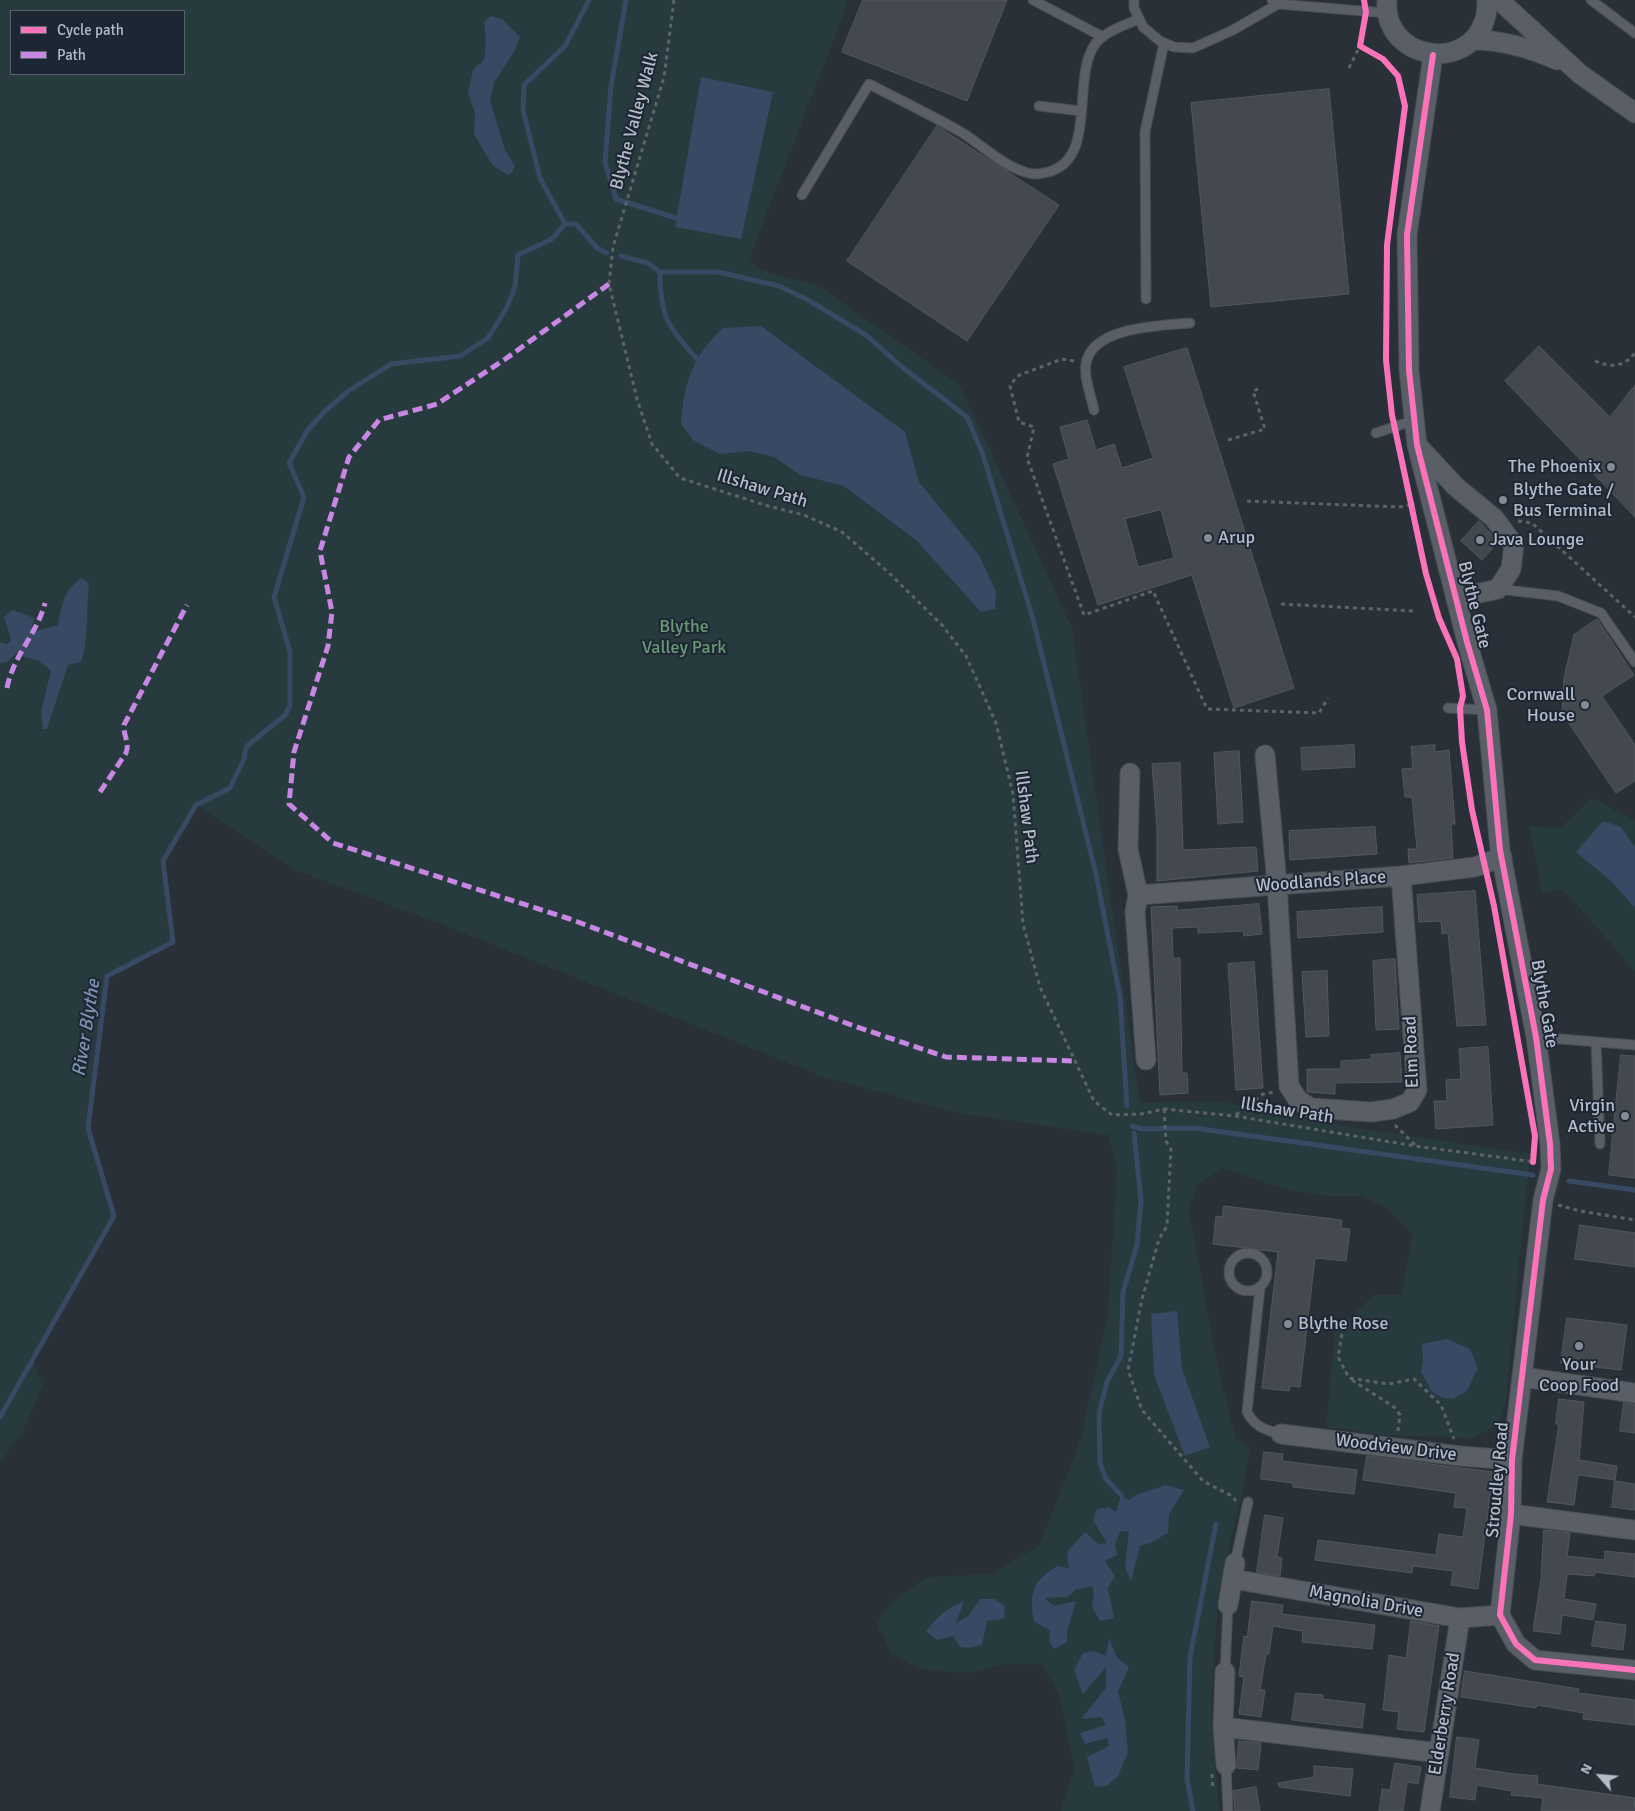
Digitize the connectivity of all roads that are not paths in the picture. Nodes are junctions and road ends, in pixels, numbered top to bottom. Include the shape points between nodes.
1 (1033, 0) edge
2 (1134, 0) edge
3 (1487, 0) edge
4 (1499, 0) edge
5 (1591, 0) edge
6 (1275, 2) edge
7 (1387, 6) edge
8 (1139, 19) junction
9 (1635, 33) edge
10 (1104, 37) junction
11 (1473, 40) junction
12 (1164, 43) junction
13 (1433, 55) junction
14 (1572, 67) junction
15 (1039, 106) dead end
16 (1634, 110) edge
17 (1081, 111) junction
18 (802, 195) dead end
19 (1146, 299) dead end
20 (1190, 323) dead end
21 (1094, 410) dead end
22 (1414, 420) junction
23 (1376, 433) dead end
24 (1417, 445) junction
25 (1498, 589) junction
26 (1457, 598) junction
27 (1635, 662) edge
28 (1448, 708) dead end
29 (1487, 710) junction
30 (1266, 755) dead end
31 (1130, 773) dead end
32 (1502, 857) junction
33 (1401, 876) junction
34 (1277, 884) junction
35 (1138, 895) junction
36 (1536, 1037) junction
37 (1596, 1042) junction
38 (1635, 1045) edge
39 (1146, 1060) dead end
40 (1600, 1144) dead end
41 (1551, 1162) joint
42 (1260, 1287) junction
43 (1522, 1377) junction
44 (1635, 1393) edge
45 (1281, 1434) joint
46 (1512, 1460) junction
47 (1248, 1502) dead end
48 (1511, 1514) junction
49 (1635, 1530) edge
50 (1234, 1571) junction
51 (1228, 1605) joint
52 (1500, 1615) junction
53 (1460, 1618) junction
54 (1635, 1670) edge
55 (1225, 1672) joint
56 (1224, 1727) junction
57 (1440, 1754) junction
58 (1226, 1765) joint
59 (1228, 1811) edge
60 (1430, 1811) edge

1 - 10 lane
2 - 8 lane
3 - 11 street via 1485,20
4 - 14 street
5 - 9 lane
6 - 7 lane
6 - 12 lane via 1233,30 1193,48
7 - 13 street via 1394,31 1402,40 1421,52
8 - 10 lane
8 - 12 lane via 1143,27
10 - 17 lane via 1089,56
11 - 13 street via 1461,49
11 - 14 street via 1499,41 1531,49
12 - 19 lane via 1145,132
13 - 22 street, Blythe Gate via 1407,235 1409,370
14 - 16 street
15 - 17 lane
17 - 18 lane via 1078,143 1065,161 1053,170 1027,173 1014,168 961,132 869,84
20 - 21 lane via 1156,325 1104,338 1087,357 1086,376
22 - 23 lane
22 - 24 street, Blythe Gate
24 - 25 street via 1456,486 1494,518 1514,545 1511,569
24 - 26 street, Blythe Gate
25 - 26 street
25 - 27 lane via 1558,596 1601,613
26 - 29 street, Blythe Gate
28 - 29 lane
29 - 32 street, Blythe Gate
30 - 34 street
31 - 35 street via 1128,849
32 - 33 street, Woodlands Place via 1475,867
32 - 36 street, Blythe Gate
33 - 34 street, Woodlands Place
33 - 34 street, Elm Road via 1417,1090 1410,1102 1371,1112 1311,1108 1298,1100 1290,1089
34 - 35 street, Woodlands Place
35 - 39 street via 1135,912
36 - 37 lane
36 - 41 street, Blythe Gate
37 - 38 lane
37 - 40 lane
41 - 43 street, Stroudley Road via 1543,1200
42 - 42 lane via 1242,1290 1232,1282 1229,1270 1235,1258 1247,1252 1263,1259 1267,1276
42 - 45 lane via 1247,1412 1253,1423
43 - 44 street
43 - 46 street, Stroudley Road
45 - 46 street, Woodview Drive
46 - 48 street, Stroudley Road
47 - 50 lane
48 - 49 street
48 - 52 street, Stroudley Road
50 - 51 street
50 - 53 street, Magnolia Drive
51 - 55 lane
52 - 53 street, Magnolia Drive
52 - 54 street via 1516,1644 1536,1660
53 - 57 street, Elderberry Road
55 - 56 street
56 - 57 street
56 - 58 street
57 - 60 street, Elderberry Road
58 - 59 lane

